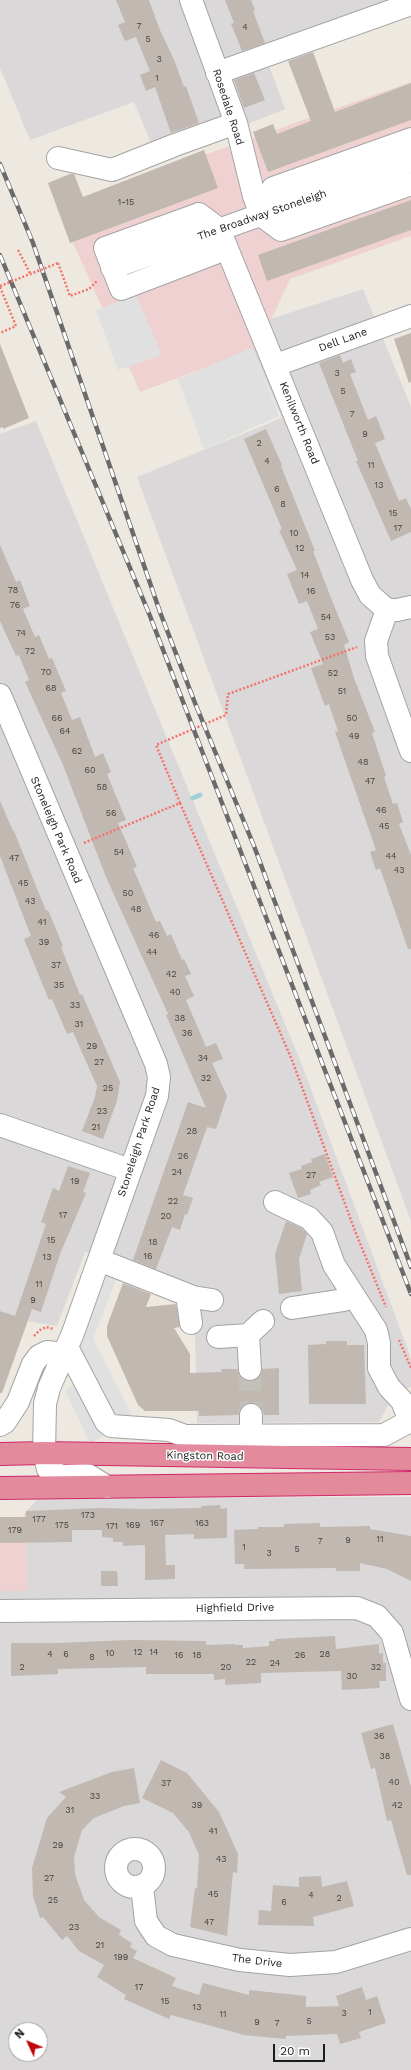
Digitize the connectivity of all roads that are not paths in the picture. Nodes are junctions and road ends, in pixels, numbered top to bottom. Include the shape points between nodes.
1 (190, 0) edge
2 (411, 4) edge
3 (217, 73) junction
4 (236, 123) junction
5 (411, 139) edge
6 (58, 158) dead end
7 (411, 161) edge
8 (411, 184) edge
9 (261, 215) junction
10 (220, 229) junction
11 (411, 316) edge
12 (268, 359) junction
13 (411, 607) edge
14 (387, 610) junction
15 (0, 696) edge
16 (411, 751) edge
17 (0, 1125) edge
18 (130, 1170) junction
19 (275, 1202) dead end
20 (96, 1269) junction
21 (188, 1295) junction
22 (353, 1295) junction
23 (212, 1300) dead end
24 (292, 1308) dead end
25 (191, 1323) dead end
26 (218, 1337) dead end
27 (69, 1355) junction
28 (250, 1369) tunnel mouth
29 (0, 1425) edge
30 (44, 1453) junction
31 (0, 1454) edge
32 (411, 1459) edge
33 (411, 1483) edge
34 (107, 1487) junction
35 (0, 1488) edge
36 (0, 1611) edge
37 (411, 1698) edge
38 (142, 1886) dead end
39 (411, 1939) edge

1 - 3 street, Rosedale Road
2 - 3 street
3 - 4 street, Rosedale Road
4 - 6 street via 112,170
4 - 9 street, Rosedale Road
5 - 9 street via 273,188
7 - 9 street, The Broadway Stoneleigh
8 - 9 street via 281,230
9 - 10 street, The Broadway Stoneleigh
10 - 10 street, The Broadway Stoneleigh via 215,253 123,294 112,268
10 - 12 street, Kenilworth Road
11 - 12 street, Dell Lane
12 - 14 street, Kenilworth Road via 362,580 370,595
13 - 14 street
14 - 16 street via 376,641 377,656
15 - 18 street, Stoneleigh Park Road via 156,1064 159,1076 157,1096
17 - 18 street
18 - 20 street, Stoneleigh Park Road
19 - 22 street via 308,1218 322,1232 334,1265
20 - 21 street
20 - 27 street, Stoneleigh Park Road
21 - 23 street
21 - 25 street
22 - 24 street via 344,1300
22 - 27 street via 376,1330 380,1368 389,1387 402,1401 410,1421 384,1435 251,1425 185,1436 169,1430 111,1426 106,1422
26 - 28 street via 255,1328
27 - 29 street via 47,1352 39,1356 33,1364 18,1402 5,1422
27 - 30 street, Stoneleigh Park Road via 49,1388 45,1404
30 - 31 highway, Kingston Road
30 - 32 highway, Kingston Road
30 - 34 street, Stoneleigh Park Road via 45,1463 53,1472 61,1476 88,1475
33 - 34 highway
34 - 35 highway
36 - 37 street, Highfield Drive via 357,1608 377,1616 392,1633
38 - 39 street, The Drive via 146,1921 156,1936 173,1945 240,1960 290,1965 336,1962

